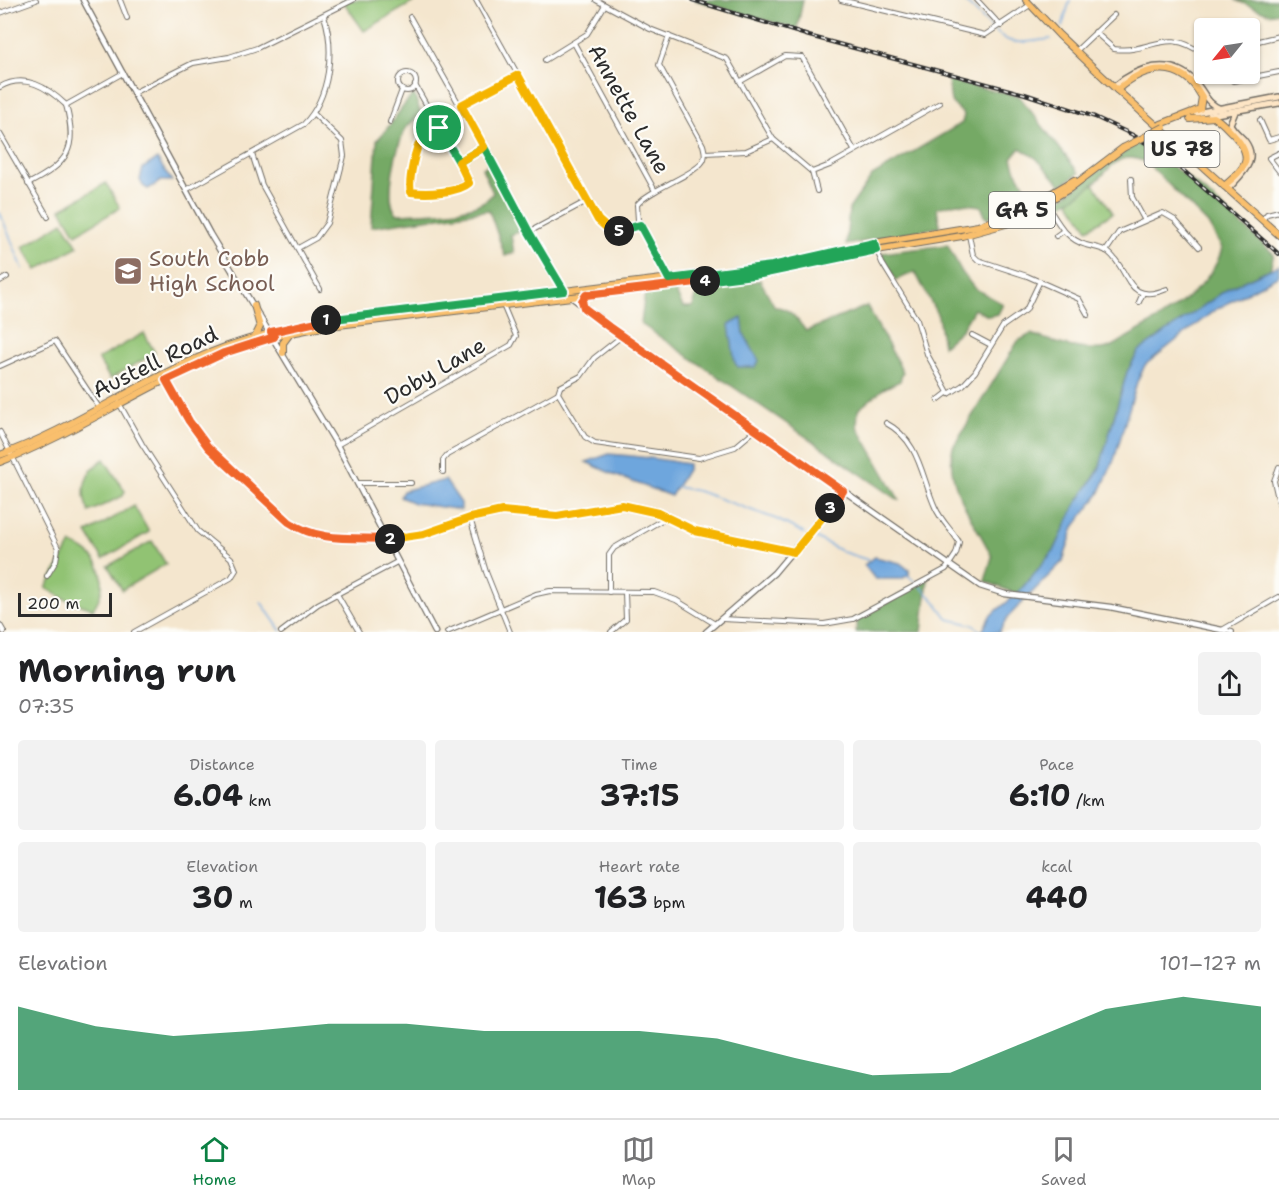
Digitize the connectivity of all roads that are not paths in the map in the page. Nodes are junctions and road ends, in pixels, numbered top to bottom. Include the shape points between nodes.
1 (36, 0) edge
2 (82, 0) edge
3 (120, 0) edge
4 (353, 0) edge
5 (476, 0) edge
6 (596, 0) edge
7 (841, 0) edge
8 (977, 0) edge
9 (1028, 2) edge
10 (604, 5) junction
11 (0, 14) edge
12 (1114, 15) dead end
13 (324, 16) junction
14 (410, 17) dead end
15 (128, 18) dead end
16 (1001, 26) junction
17 (1095, 32) junction
18 (669, 36) junction
19 (1279, 36) edge
20 (1260, 41) edge
21 (574, 43) junction
22 (1194, 48) edge
23 (1076, 52) junction
24 (545, 60) dead end
25 (1279, 72) edge
26 (123, 73) junction
27 (518, 75) junction
28 (1260, 76) edge
29 (741, 81) junction
30 (415, 85) junction
31 (0, 87) edge
32 (1116, 89) junction
33 (402, 90) junction
34 (133, 93) junction
35 (1279, 97) edge
36 (940, 103) dead end
37 (1279, 103) edge
38 (66, 105) junction
39 (461, 105) junction
40 (1221, 108) junction
41 (1235, 112) junction
42 (1196, 113) junction
43 (314, 114) junction
44 (1210, 115) junction
45 (1260, 120) dead end
46 (1173, 122) junction
47 (390, 123) dead end
48 (439, 128) junction
49 (0, 134) edge
50 (1279, 137) edge
51 (773, 139) junction
52 (484, 147) junction
53 (1122, 147) junction
54 (854, 150) junction
55 (705, 153) junction
56 (1279, 153) edge
57 (252, 154) junction
58 (459, 162) junction
59 (1279, 171) edge
60 (812, 172) junction
61 (1131, 179) dead end
62 (28, 183) junction
63 (1226, 188) junction
64 (186, 190) junction
65 (655, 191) junction
66 (817, 191) dead end
67 (1052, 199) junction
68 (587, 201) junction
69 (1164, 206) dead end
70 (1037, 208) junction
71 (1050, 210) junction
72 (1279, 211) edge
73 (1163, 213) junction
74 (48, 217) dead end
75 (1144, 219) junction
76 (1262, 220) junction
77 (640, 225) junction
78 (1063, 231) junction
79 (529, 232) junction
80 (969, 234) junction
81 (1279, 235) edge
82 (1056, 236) dead end
83 (875, 247) junction
84 (1199, 247) dead end
85 (298, 248) junction
86 (1106, 251) junction
87 (7, 277) dead end
88 (0, 281) edge
89 (1040, 281) junction
90 (672, 282) junction
91 (320, 289) dead end
92 (1167, 289) dead end
93 (564, 291) junction
94 (1143, 293) junction
95 (586, 295) junction
96 (570, 297) junction
97 (1139, 302) dead end
98 (254, 305) junction
99 (503, 305) junction
100 (584, 308) junction
101 (1088, 315) dead end
102 (290, 333) junction
103 (272, 334) junction
104 (972, 335) dead end
105 (622, 336) junction
106 (253, 337) junction
107 (989, 344) junction
108 (283, 353) junction
109 (0, 366) edge
110 (166, 380) junction
111 (558, 393) junction
112 (947, 393) junction
113 (938, 400) dead end
114 (119, 403) junction
115 (100, 409) junction
116 (886, 423) dead end
117 (755, 430) junction
118 (0, 432) edge
119 (337, 445) junction
120 (11, 454) junction
121 (0, 455) edge
122 (0, 462) edge
123 (1279, 467) edge
124 (443, 472) dead end
125 (357, 483) junction
126 (411, 483) dead end
127 (843, 491) junction
128 (1279, 503) edge
129 (668, 517) junction
130 (470, 518) junction
131 (386, 539) junction
132 (794, 552) junction
133 (397, 562) junction
134 (948, 565) junction
135 (47, 576) dead end
136 (609, 592) junction
137 (625, 593) junction
138 (337, 594) junction
139 (1279, 597) edge
140 (502, 610) junction
141 (722, 619) junction
142 (715, 624) junction
143 (0, 625) edge
144 (1222, 630) junction
145 (4, 632) edge
146 (134, 632) edge
147 (281, 632) edge
148 (359, 632) edge
149 (435, 632) edge
150 (447, 632) edge
151 (510, 632) edge
152 (611, 632) edge
153 (706, 632) edge
154 (1232, 632) edge

1 - 11 street
2 - 26 street
3 - 15 street
4 - 13 street
5 - 27 street
6 - 10 street
7 - 16 street via 980,35
8 - 16 street
9 - 16 street
9 - 23 main road, US 78
10 - 18 street
10 - 21 street via 587,34
12 - 17 street
13 - 34 street via 257,48 182,67
13 - 43 street via 327,76
14 - 39 street
17 - 22 street via 1114,49 1173,40
17 - 23 street
18 - 29 street via 727,59
18 - 55 street via 659,65
19 - 20 street
21 - 24 street
21 - 65 street, Annette Lane
23 - 32 main road, US 78
25 - 28 street
26 - 34 street
26 - 38 street
27 - 39 street
27 - 68 street
29 - 51 street
29 - 54 street via 785,56 802,57
30 - 33 street
30 - 33 street via 417,77 409,73 397,82
30 - 48 street
31 - 38 street via 16,80 27,81
32 - 40 main road via 1144,69 1170,67 1191,77 1210,103
32 - 42 main road via 1149,71 1172,70 1190,81 1202,97 1202,106
32 - 63 main road, US 78
33 - 47 street
34 - 64 street
35 - 40 main road
36 - 54 street
37 - 41 main road
38 - 62 street via 72,129 70,151 58,165
39 - 52 street
40 - 42 main road
41 - 44 main road
41 - 63 main road via 1230,124 1246,144 1250,158 1244,173
42 - 46 main road, GA 5
43 - 57 street
43 - 85 street via 342,141 344,156 327,224 316,238
44 - 46 main road, GA 5
44 - 63 main road via 1239,140 1246,153 1241,171
45 - 50 street via 1269,140
46 - 53 main road, Austell Road / GA 5, bridge
48 - 58 street
48 - 58 street via 425,136 417,149 411,192 465,187 469,183
49 - 62 street
51 - 55 street via 746,152
51 - 60 street
52 - 58 street
52 - 79 street
53 - 67 main road, Austell Road / GA 5
53 - 83 main road, Austell Road / GA 5 via 1073,181 1010,215
54 - 60 street
55 - 65 street via 700,166
56 - 59 street via 1269,158
57 - 64 street
57 - 85 street via 262,185
60 - 66 street
61 - 75 street via 1132,197
62 - 74 street
63 - 76 main road, US 78
64 - 98 street
65 - 77 street via 638,205
67 - 70 main road, Austell Road / GA 5
67 - 71 street
68 - 77 street via 608,229 621,231
68 - 79 street
69 - 73 street
70 - 71 street
70 - 80 main road, Austell Road / GA 5 via 1006,224
71 - 78 street
72 - 76 street
73 - 75 street
73 - 84 street via 1175,220
75 - 86 street via 1119,231
76 - 81 main road, US 78
77 - 90 street
78 - 82 street
78 - 86 street via 1074,240
79 - 93 street
80 - 83 main road, Austell Road / GA 5
80 - 89 street via 973,255 978,260
83 - 90 main road, Austell Road / GA 5 via 761,274
83 - 112 street via 917,320 927,354
85 - 91 street
86 - 94 street via 1130,285
87 - 88 street
89 - 101 street via 1079,299
89 - 107 street via 1026,310 1003,326
90 - 93 main road, Austell Road / GA 5
90 - 95 main road, Austell Road / GA 5
92 - 94 street
93 - 96 street
93 - 103 main road, Austell Road / GA 5 via 337,319
94 - 97 street
95 - 96 main road, Austell Road / GA 5
95 - 100 main road via 582,299
96 - 99 main road, Austell Road / GA 5
96 - 100 street
98 - 103 street
98 - 106 main road via 261,327
99 - 102 main road, Austell Road / GA 5
99 - 119 street, Doby Lane via 516,336 511,345
100 - 105 street
102 - 103 main road, Austell Road / GA 5
102 - 108 main road via 283,343
103 - 106 main road, Austell Road / GA 5
103 - 108 street
103 - 110 main road, Austell Road / GA 5
104 - 107 street
105 - 111 street via 594,358 581,376 560,387
105 - 117 street
106 - 114 main road, Austell Road / GA 5 via 194,359
107 - 112 street via 968,380
108 - 119 street
109 - 115 street via 52,340
110 - 114 main road, Austell Road / GA 5
110 - 131 street via 208,447 289,522 325,538
111 - 117 street via 585,437 595,443 699,458 735,447
111 - 124 street via 447,455
112 - 113 street
114 - 115 main road, Austell Road / GA 5
114 - 120 main road, Austell Road / GA 5 via 62,436
114 - 146 street via 198,531 226,553 236,570 231,578
115 - 120 main road, Austell Road / GA 5
116 - 134 street via 912,446 935,508 958,540 959,546
117 - 127 street
118 - 120 street
119 - 125 street
120 - 121 main road, Austell Road / GA 5
120 - 122 main road, Austell Road / GA 5
120 - 135 street via 58,548
123 - 128 street via 1274,481
125 - 126 street
125 - 131 street
127 - 132 street
127 - 134 street
129 - 130 street via 622,505 557,516 514,510
129 - 132 street via 695,531
129 - 136 street via 614,548 609,555
130 - 131 street via 424,534
130 - 140 street
131 - 133 street
132 - 141 street
133 - 138 street
133 - 149 street
134 - 141 street via 853,619 824,624
134 - 144 street via 980,586 1005,594 1110,607
136 - 137 street
136 - 140 street via 550,591
137 - 142 street via 664,595
137 - 152 street via 626,619
138 - 147 street via 303,613
138 - 148 street
139 - 144 street
140 - 150 street
140 - 151 street
141 - 142 street
142 - 153 street
143 - 145 street
144 - 154 street

